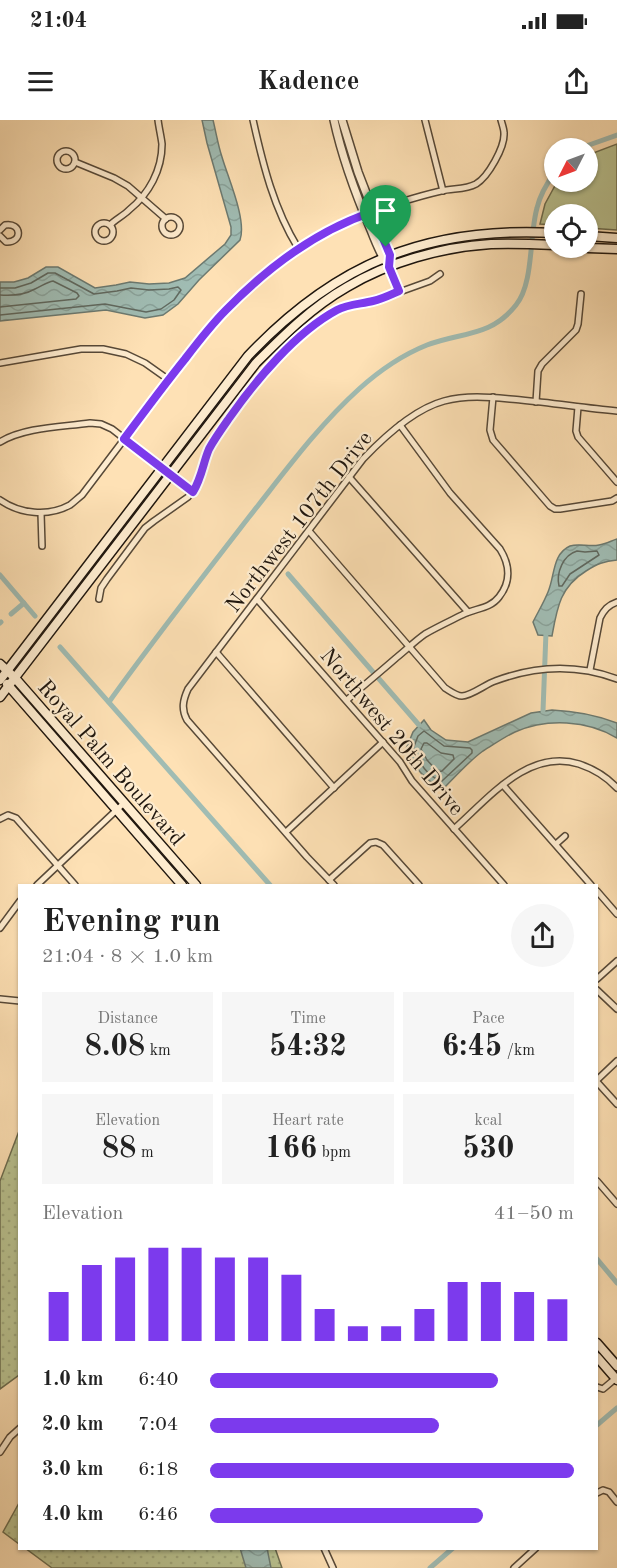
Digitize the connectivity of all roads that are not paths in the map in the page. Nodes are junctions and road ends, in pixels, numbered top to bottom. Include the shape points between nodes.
1 (158, 120) edge
2 (253, 120) edge
3 (334, 120) edge
4 (342, 120) edge
5 (425, 120) edge
6 (501, 120) edge
7 (75, 162) dead end
8 (443, 190) junction
9 (141, 198) junction
10 (372, 212) junction
11 (364, 215) junction
12 (166, 219) dead end
13 (110, 225) dead end
14 (1, 227) edge
15 (544, 232) edge
16 (0, 236) edge
17 (598, 237) edge
18 (617, 238) edge
19 (544, 245) edge
20 (298, 248) junction
21 (598, 248) edge
22 (617, 249) edge
23 (386, 256) junction
24 (389, 267) junction
25 (440, 274) dead end
26 (399, 291) junction
27 (582, 294) dead end
28 (0, 363) edge
29 (169, 380) junction
30 (493, 398) junction
31 (536, 402) junction
32 (578, 407) junction
33 (617, 411) edge
34 (400, 425) junction
35 (124, 439) junction
36 (0, 442) edge
37 (162, 468) junction
38 (171, 475) junction
39 (349, 477) junction
40 (617, 482) edge
41 (193, 492) junction
42 (617, 498) edge
43 (0, 500) edge
44 (41, 513) junction
45 (309, 531) junction
46 (42, 546) dead end
47 (99, 599) dead end
48 (257, 599) junction
49 (614, 603) edge
50 (468, 612) junction
51 (410, 647) junction
52 (216, 652) junction
53 (0, 664) edge
54 (8, 670) junction
55 (591, 670) junction
56 (15, 678) junction
57 (0, 679) edge
58 (617, 679) edge
59 (9, 686) junction
60 (0, 697) edge
61 (347, 700) junction
62 (383, 742) junction
63 (503, 785) junction
64 (334, 788) junction
65 (617, 788) edge
66 (124, 803) junction
67 (117, 810) junction
68 (0, 819) edge
69 (454, 829) junction
70 (286, 832) junction
71 (565, 836) dead end
72 (556, 844) junction
73 (58, 866) junction
74 (329, 880) junction
75 (38, 884) edge
76 (74, 884) edge
77 (182, 884) edge
78 (195, 884) edge
79 (333, 884) edge
80 (418, 884) edge
81 (503, 884) edge
82 (590, 884) edge
83 (598, 892) edge
84 (18, 904) edge
85 (617, 914) edge
86 (0, 928) edge
87 (617, 961) edge
88 (598, 979) edge
89 (598, 991) edge
90 (0, 999) edge
91 (18, 1001) edge
92 (617, 1009) edge
93 (617, 1061) edge
94 (598, 1080) edge
95 (598, 1082) edge
96 (617, 1104) edge
97 (598, 1182) edge
98 (617, 1204) edge
99 (598, 1344) edge
100 (598, 1358) edge
101 (617, 1366) edge
102 (616, 1379) edge
103 (598, 1387) edge
104 (18, 1430) edge
105 (0, 1452) edge
106 (600, 1491) edge
107 (617, 1502) edge
108 (325, 1550) edge
109 (534, 1550) edge
110 (333, 1568) edge
111 (514, 1568) edge

1 - 9 street via 160,162
2 - 20 street via 275,201
3 - 11 street
4 - 10 street
5 - 8 street
6 - 8 street via 504,141 484,177 468,188
7 - 9 street via 114,178
8 - 10 street
9 - 12 street
9 - 13 street
10 - 11 street
10 - 23 street
11 - 20 street
11 - 23 street
14 - 16 street via 14,225 18,236 8,242
15 - 23 main road via 461,235
17 - 18 main road
19 - 24 main road via 467,247
20 - 29 street via 225,310
21 - 22 main road
23 - 24 street
23 - 37 main road via 320,292 270,333
24 - 26 street
24 - 38 main road via 348,286 278,341 256,363
25 - 26 street
26 - 41 street via 339,309 298,339 264,374 223,427 210,448
27 - 31 street via 576,330 538,371
28 - 29 street via 81,349 104,349 145,363
29 - 35 street
30 - 31 street, Northwest 107th Drive
30 - 34 street, Northwest 107th Drive via 468,396 442,401
30 - 42 street via 493,440 550,506 555,509
31 - 32 street, Northwest 107th Drive
32 - 33 street, Northwest 107th Drive
32 - 40 street via 578,437
34 - 39 street, Northwest 107th Drive via 380,440
34 - 50 street via 450,493 506,558 508,577 499,597
35 - 36 street via 112,429 90,423 21,433
35 - 37 street
35 - 44 street via 82,495 70,505
37 - 38 street
37 - 54 main road
38 - 41 street
38 - 56 main road
39 - 45 street, Northwest 107th Drive
39 - 50 street
41 - 47 street via 145,528 101,588
43 - 44 street via 24,511
44 - 46 street
45 - 48 street, Northwest 107th Drive
45 - 51 street
48 - 52 street, Northwest 107th Drive
48 - 61 street, Northwest 20th Drive
49 - 55 street via 600,618
50 - 51 street via 425,634
51 - 55 street via 445,688 462,696 511,674 536,669
51 - 61 street
52 - 64 street
52 - 70 street, Northwest 107th Drive via 188,689 183,699 184,714
53 - 54 main road, Royal Palm Boulevard
54 - 56 main road, Royal Palm Boulevard
54 - 57 main road
55 - 58 street
56 - 59 main road
56 - 66 main road, Royal Palm Boulevard
57 - 59 main road, Royal Palm Boulevard
59 - 60 main road
59 - 67 main road, Royal Palm Boulevard
61 - 62 street, Northwest 20th Drive
62 - 64 street
62 - 69 street, Northwest 20th Drive
63 - 65 street via 529,767 559,761 590,767
63 - 69 street
63 - 72 street
64 - 70 street
66 - 67 street
66 - 78 main road, Royal Palm Boulevard
67 - 73 street
67 - 77 main road, Royal Palm Boulevard
68 - 73 street via 8,815 16,818
69 - 81 street, Northwest 20th Drive
70 - 74 street
71 - 72 street
72 - 82 street
73 - 75 street
73 - 76 street
74 - 79 street
74 - 80 street via 376,842
83 - 85 street
84 - 86 street
87 - 88 street
89 - 92 street
90 - 91 street
93 - 94 street
95 - 96 street
97 - 98 street
99 - 101 main road
100 - 102 main road
102 - 103 street via 603,1389
104 - 105 street
106 - 107 street via 609,1492
108 - 110 street
109 - 111 street

